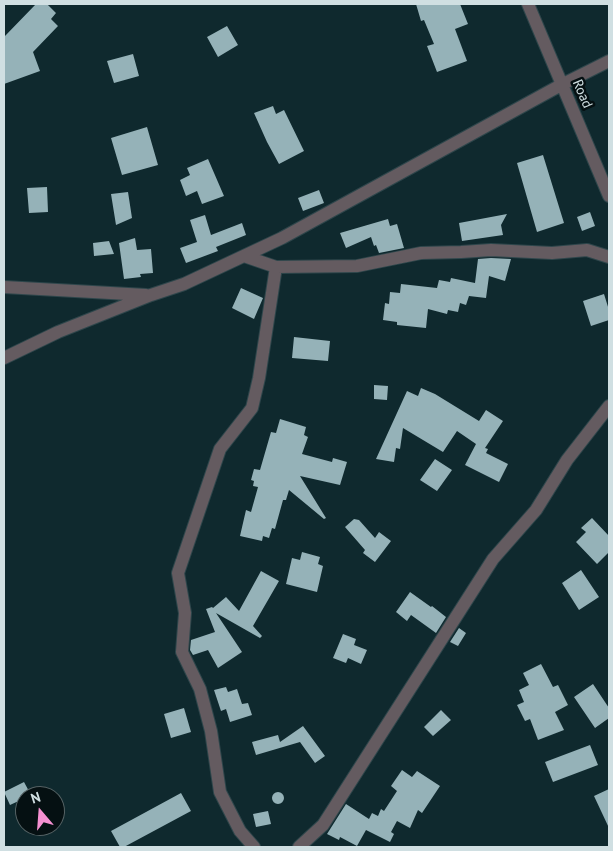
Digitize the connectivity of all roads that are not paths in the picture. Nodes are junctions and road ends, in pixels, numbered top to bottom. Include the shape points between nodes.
1 (528, 4) edge
2 (609, 61) edge
3 (562, 85) junction
4 (609, 196) edge
5 (244, 256) junction
6 (609, 257) edge
7 (276, 267) junction
8 (4, 287) edge
9 (151, 295) junction
10 (4, 358) edge
11 (609, 406) edge
12 (254, 847) edge
13 (298, 847) edge

1 - 3 street, Road
2 - 3 street
3 - 4 street, Road
3 - 5 street
5 - 7 street
5 - 9 street via 184,284
6 - 7 street via 587,250 552,253 491,250 420,253 357,266
7 - 12 street via 252,408 220,449 178,573 185,613 182,652 200,689 211,731 220,792 240,831
8 - 9 street
9 - 10 street via 58,332
11 - 13 street via 566,460 536,510 493,560 323,825

